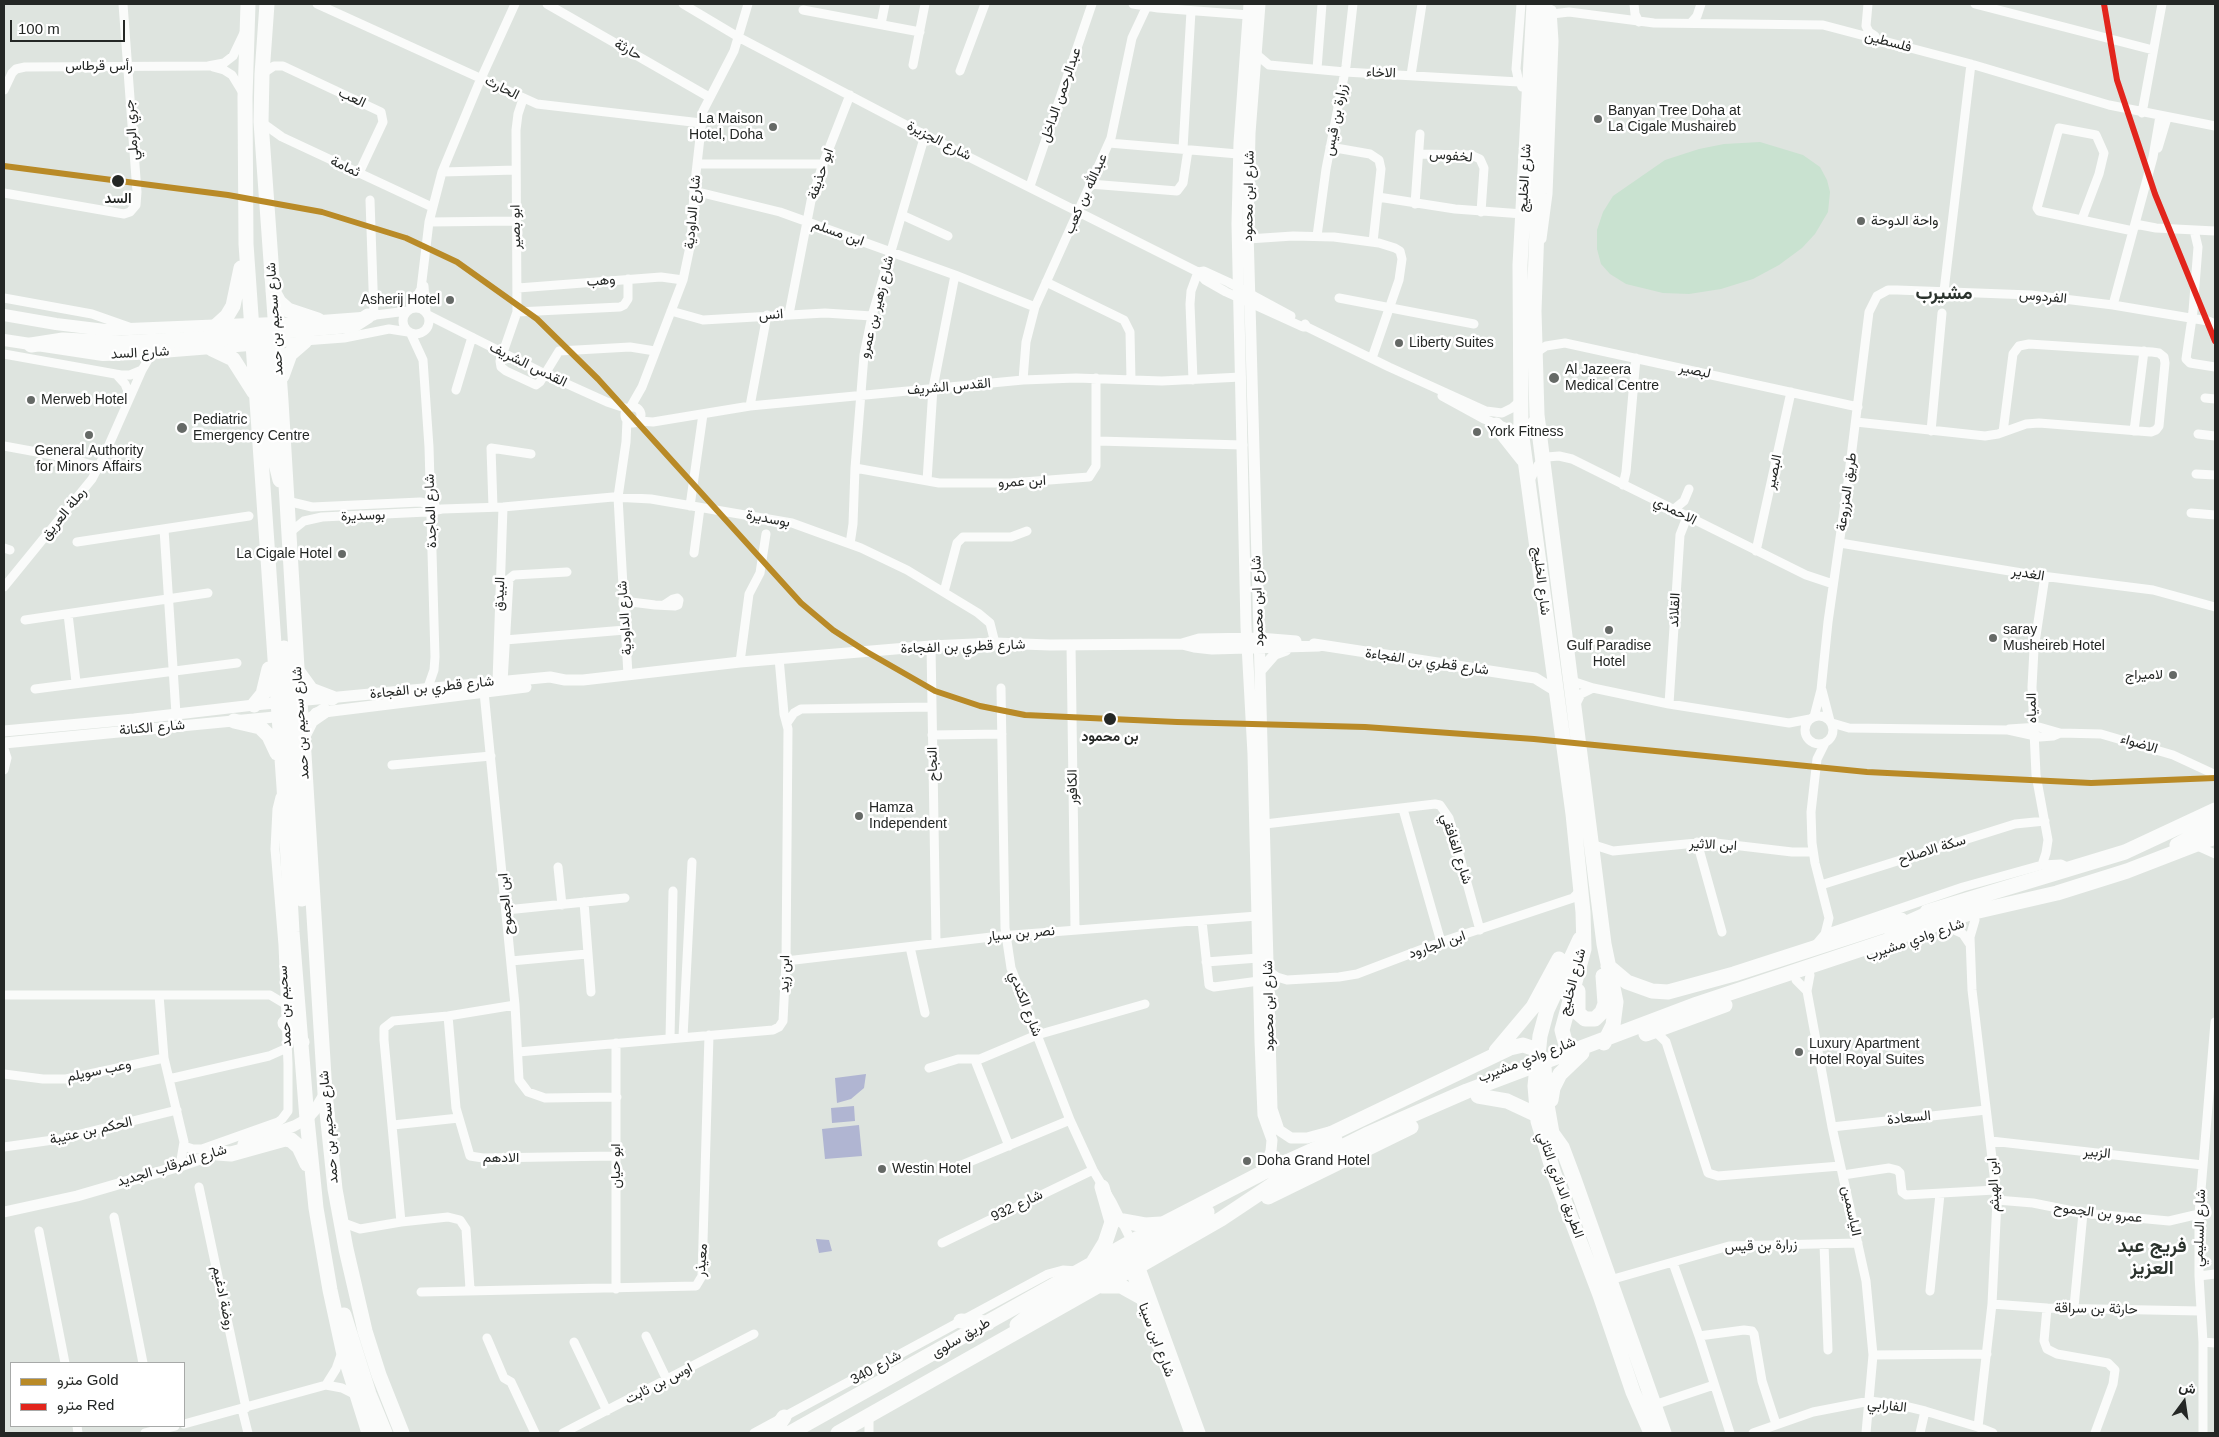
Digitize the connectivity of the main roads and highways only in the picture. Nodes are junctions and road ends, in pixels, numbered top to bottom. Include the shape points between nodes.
1 (248, 4) edge
2 (267, 4) edge
3 (1534, 4) edge
4 (1548, 8) edge
5 (246, 187) junction
6 (246, 244) junction
7 (273, 291) junction
8 (4, 315) edge
9 (371, 316) road end
10 (318, 320) road end
11 (216, 326) junction
12 (263, 334) junction
13 (4, 340) edge
14 (305, 341) road end
15 (143, 344) junction
16 (31, 345) joint
17 (212, 349) junction
18 (280, 384) junction
19 (255, 393) junction
20 (1496, 425) road end
21 (1524, 460) junction
22 (262, 483) junction
23 (286, 497) junction
24 (274, 653) junction
25 (296, 668) junction
26 (332, 698) road end
27 (254, 705) road end
28 (289, 709) junction
29 (324, 711) road end
30 (234, 720) road end
31 (303, 738) junction
32 (281, 761) junction
33 (2215, 810) edge
34 (2215, 824) edge
35 (2215, 837) edge
36 (2161, 858) junction
37 (1999, 908) junction
38 (1936, 910) junction
39 (1583, 912) junction
40 (1584, 933) junction
41 (1604, 944) junction
42 (1581, 960) junction
43 (1608, 966) junction
44 (319, 1009) junction
45 (1667, 1013) junction
46 (285, 1023) road end
47 (302, 1042) junction
48 (1602, 1046) junction
49 (1537, 1052) junction
50 (1582, 1053) junction
51 (1490, 1057) junction
52 (1540, 1079) junction
53 (1470, 1090) junction
54 (1537, 1115) junction
55 (1562, 1147) junction
56 (217, 1153) road end
57 (312, 1170) junction
58 (1262, 1173) junction
59 (1102, 1187) road end
60 (1228, 1191) junction
61 (1123, 1221) road end
62 (1165, 1223) junction
63 (1131, 1256) junction
64 (1086, 1267) junction
65 (1096, 1287) junction
66 (330, 1290) junction
67 (1139, 1296) road end
68 (961, 1321) road end
69 (988, 1323) junction
70 (1005, 1340) junction
71 (784, 1417) road end
72 (845, 1432) edge
73 (369, 1433) edge
74 (385, 1433) edge
75 (402, 1433) edge
76 (773, 1433) edge
77 (790, 1433) edge
78 (1651, 1433) edge
79 (1664, 1433) edge

1 - 5 main road, شارع سحيم بن حمد
2 - 7 main road, شارع سحيم بن حمد via 261,122
3 - 21 main road, شارع الخليج via 1524,88 1520,296
4 - 41 main road, شارع الخليج via 1535,258 1537,415
5 - 6 main road, شارع سحيم بن حمد
5 - 12 main road via 254,218
6 - 11 main road via 233,306
6 - 12 main road, شارع سحيم بن حمد
7 - 10 main road via 288,310
7 - 12 main road, شارع سحيم بن حمد
8 - 15 main road, شارع السد via 81,328
9 - 12 main road via 354,325
11 - 12 main road, شارع السد
11 - 15 main road, شارع السد
12 - 15 main road
12 - 17 main road, شارع السد
12 - 18 main road, شارع سحيم بن حمد
12 - 19 main road, شارع سحيم بن حمد
12 - 23 main road via 270,438
13 - 16 main road
14 - 18 main road via 290,354
15 - 16 main road via 63,340
15 - 17 main road, شارع السد
17 - 19 main road via 233,359
18 - 23 main road, شارع سحيم بن حمد
19 - 22 main road, شارع سحيم بن حمد
20 - 21 main road
21 - 39 main road, شارع الخليج via 1574,823
22 - 24 main road, شارع سحيم بن حمد
22 - 28 main road via 274,504
23 - 25 main road, شارع سحيم بن حمد
24 - 27 main road via 265,689
24 - 28 main road, شارع سحيم بن حمد
25 - 26 main road via 311,690
25 - 28 main road, شارع سحيم بن حمد
28 - 31 main road, شارع سحيم بن حمد
28 - 32 main road, شارع سحيم بن حمد
28 - 44 main road via 307,978 310,996
29 - 31 main road via 311,720
30 - 32 main road via 263,729
31 - 44 main road, شارع سحيم بن حمد
32 - 47 main road, شارع سحيم بن حمد
33 - 38 main road, شارع وادي مشيرب via 2143,845
34 - 36 main road via 2185,839
35 - 36 main road, شارع وادي مشيرب
36 - 37 main road, شارع وادي مشيرب via 2057,893
37 - 45 main road, شارع وادي مشيرب via 1970,914
37 - 45 main road, شارع وادي مشيرب via 1975,920 1803,978
38 - 45 main road, شارع وادي مشيرب via 1879,935
38 - 45 main road, شارع وادي مشيرب via 1734,974
39 - 40 main road, شارع الخليج
39 - 51 main road via 1533,1008
40 - 42 main road, شارع الخليج
40 - 49 main road, الطريق الدائري الثاني via 1547,1010
41 - 42 main road via 1604,1004 1601,1014 1592,1020 1582,1018 1576,1008
41 - 43 main road, شارع الخليج
42 - 50 main road, شارع الخليج via 1562,1030 1567,1049
43 - 45 main road via 1627,982 1652,991
43 - 48 main road, شارع الخليج via 1616,1012
44 - 75 main road, شارع سحيم بن حمد via 340,1222 365,1331
45 - 48 main road, شارع وادي مشيرب
45 - 53 main road, شارع وادي مشيرب
46 - 47 main road
47 - 57 main road, شارع سحيم بن حمد
48 - 50 main road, شارع وادي مشيرب
49 - 51 main road via 1529,1046 1520,1045
49 - 52 main road, الطريق الدائري الثاني
50 - 52 main road, شارع وادي مشيرب
50 - 55 main road via 1563,1069 1553,1088 1552,1114
51 - 58 main road via 1281,1159
52 - 53 main road, شارع وادي مشيرب
52 - 54 main road, الطريق الدائري الثاني
52 - 55 main road, الطريق الدائري الثاني via 1552,1133
53 - 54 main road via 1507,1101
53 - 58 main road, شارع وادي مشيرب
53 - 63 main road, شارع وادي مشيرب via 1221,1219
54 - 78 main road, الطريق الدائري الثاني via 1554,1174
55 - 79 main road, الطريق الدائري الثاني
56 - 57 main road via 231,1154 291,1140 299,1147
57 - 66 main road, شارع سحيم بن حمد
58 - 60 main road, شارع وادي مشيرب
59 - 64 main road via 1112,1222 1106,1244
60 - 62 main road, شارع وادي مشيرب
60 - 63 main road via 1201,1216
61 - 62 main road via 1145,1225
62 - 63 main road, شارع وادي مشيرب
63 - 64 main road, طريق سلوى
63 - 65 main road, طريق سلوى
63 - 70 main road via 1034,1310
64 - 69 main road, طريق سلوى
65 - 67 main road via 1121,1286
65 - 70 main road, طريق سلوى
66 - 73 main road, شارع سحيم بن حمد via 343,1350
66 - 74 main road via 343,1314
68 - 69 main road
69 - 77 main road, طريق سلوى
70 - 72 main road, طريق سلوى
71 - 76 main road

